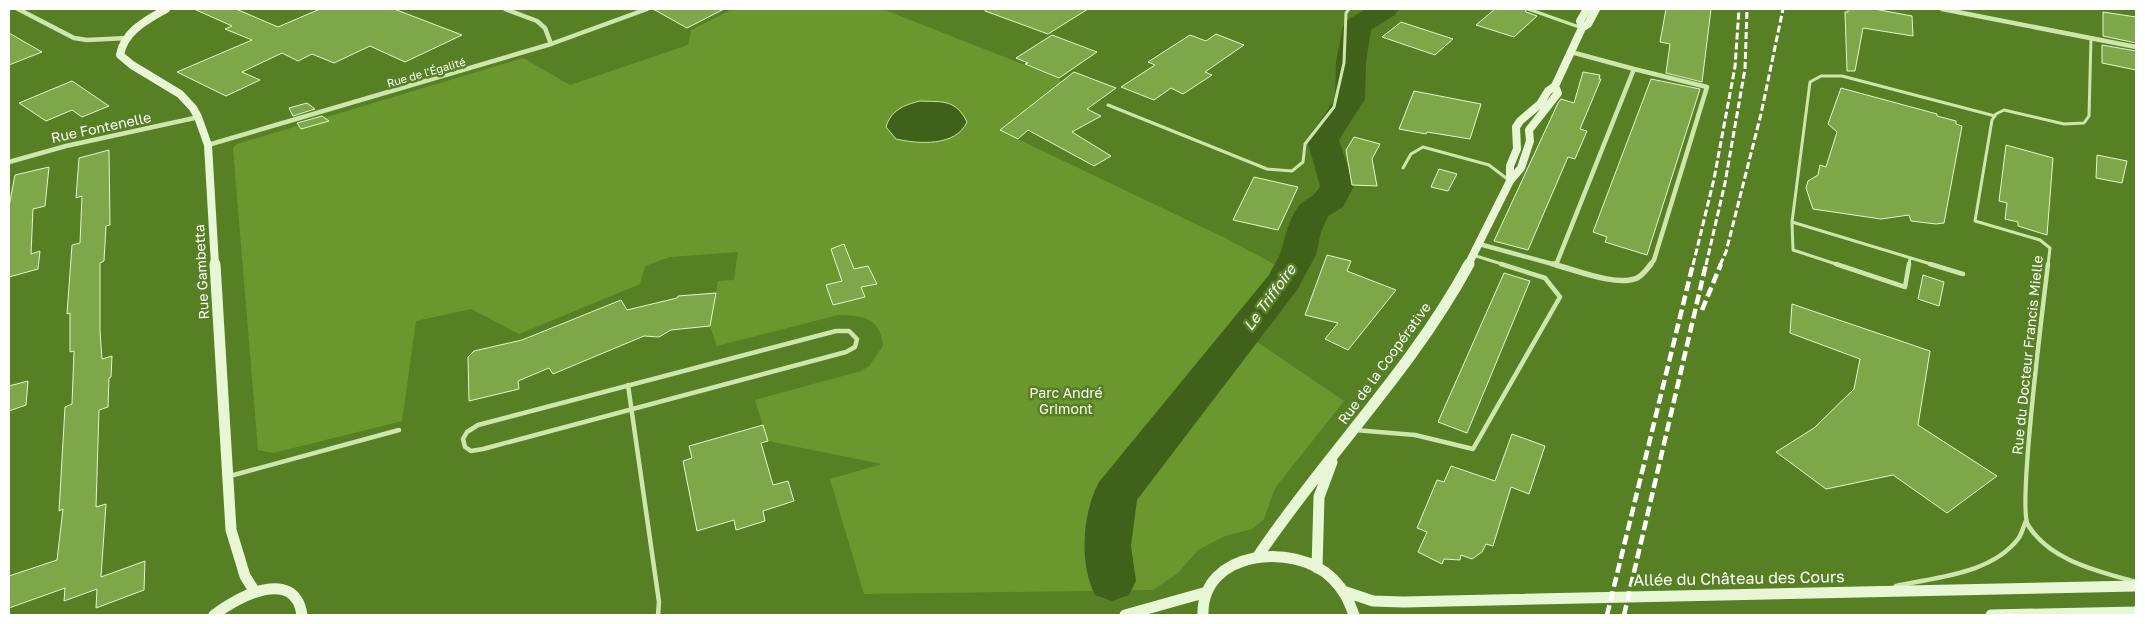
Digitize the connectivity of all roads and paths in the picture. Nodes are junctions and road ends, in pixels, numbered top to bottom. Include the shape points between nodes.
1 (18, 9) edge
2 (166, 9) edge
3 (505, 9) edge
4 (647, 9) edge
5 (1349, 9) edge
6 (1528, 9) edge
7 (1586, 9) edge
8 (1596, 9) edge
9 (1942, 9) edge
10 (1582, 28) junction
11 (126, 38) junction
12 (2091, 38) junction
13 (551, 44) junction
14 (2136, 47) edge
15 (1571, 52) junction
16 (1634, 69) junction
17 (1554, 86) junction
18 (1108, 106) dead end
19 (1995, 116) junction
20 (199, 117) junction
21 (208, 145) junction
22 (9, 162) edge
23 (1403, 168) dead end
24 (1510, 181) junction
25 (1792, 222) junction
26 (1479, 244) junction
27 (1473, 255) junction
28 (1910, 258) junction
29 (1556, 265) junction
30 (1963, 274) dead end
31 (2039, 328) joint
32 (628, 385) junction
33 (631, 409) junction
34 (399, 430) dead end
35 (1353, 430) junction
36 (1334, 454) junction
37 (228, 476) junction
38 (2026, 521) junction
39 (1258, 556) junction
40 (1317, 568) junction
41 (2136, 582) edge
42 (2136, 586) edge
43 (1882, 590) junction
44 (1343, 591) junction
45 (255, 592) junction
46 (1207, 592) junction
47 (2136, 612) edge
48 (214, 615) edge
49 (302, 615) edge
50 (658, 615) edge
51 (1125, 615) edge
52 (1203, 615) edge
53 (1354, 615) edge
54 (1991, 615) edge

1 - 11 street via 74,38
2 - 11 street
3 - 13 street via 545,28
4 - 13 street, Rue de l'Égalité
5 - 18 lane via 1346,13 1344,63 1334,106 1305,144 1303,162 1292,171 1267,168
6 - 10 lane
7 - 10 street, Rue de la Coopérative via 1580,21
8 - 10 street, Rue de la Coopérative
9 - 12 street
10 - 15 street, Rue de la Coopérative
11 - 20 street, Rue Gambetta via 120,48 123,59 183,95
12 - 14 street
12 - 19 lane via 2089,116 2084,123 2064,124 2004,110
13 - 21 street, Rue de l'Égalité
15 - 16 street
15 - 17 street, Rue de la Coopérative
16 - 29 street
16 - 29 street via 1707,87 1654,260 1644,273 1634,278 1619,279
17 - 24 street, Rue de la Coopérative via 1558,93 1529,130 1530,141 1521,168
17 - 24 street, Rue de la Coopérative via 1516,127 1517,149 1510,166
19 - 25 lane via 1842,76 1821,76 1810,82
19 - 31 lane, Rue du Docteur Francis Mielle via 1976,221 2040,240 2050,248
20 - 21 street, Rue Gambetta
20 - 22 street, Rue Fontenelle
21 - 37 street, Rue Gambetta
23 - 24 lane via 1411,154 1422,147 1488,164
24 - 26 street, Rue de la Coopérative
25 - 28 lane
25 - 28 lane via 1793,250 1905,287
26 - 27 street, Rue de la Coopérative
26 - 29 street
27 - 35 street, Rue de la Coopérative via 1425,337
27 - 35 lane via 1545,278 1560,297 1473,449 1428,436
28 - 30 lane
31 - 38 lane, Rue du Docteur Francis Mielle
32 - 33 lane
32 - 33 lane via 478,425 463,439 471,451
32 - 33 lane via 836,331 849,332 857,339 855,347 846,352
33 - 50 lane via 659,602
34 - 37 lane
35 - 36 street, Rue de la Coopérative
36 - 39 street, Rue de la Coopérative via 1282,518
36 - 40 street, Rue de la Coopérative via 1318,497
37 - 45 street, Rue Gambetta via 230,530 245,576
38 - 41 lane via 2052,549 2072,561
38 - 43 lane via 2019,538 1992,560 1962,572
39 - 40 street via 1298,560
39 - 46 street via 1236,562 1219,575
40 - 44 street
42 - 43 street, Allée du Château des Cours
43 - 44 street, Allée du Château des Cours via 1403,602 1373,601
44 - 53 street
45 - 48 street via 228,604
45 - 49 street via 286,590 297,596
46 - 51 street
46 - 52 street
47 - 54 street

